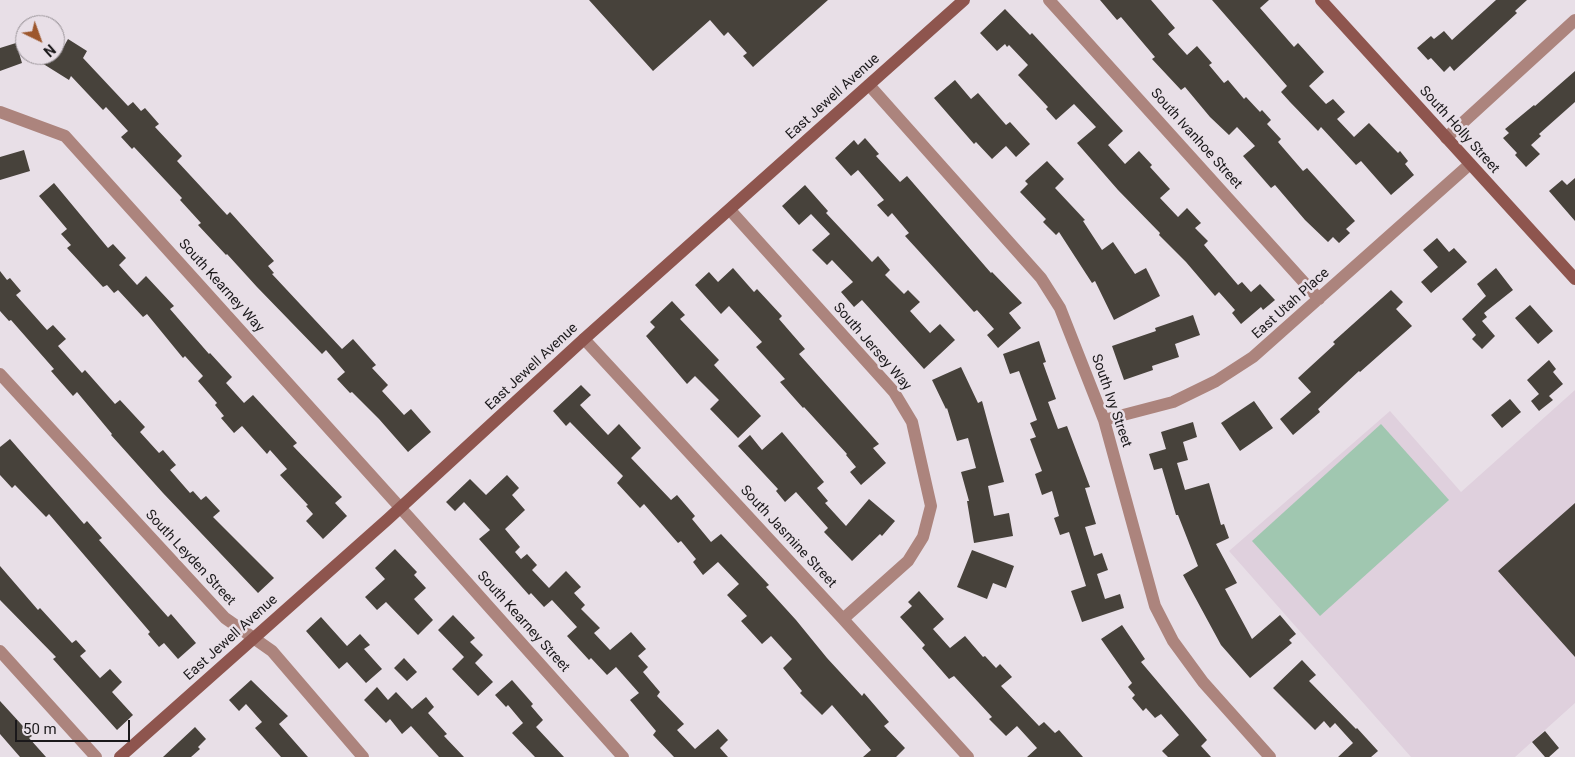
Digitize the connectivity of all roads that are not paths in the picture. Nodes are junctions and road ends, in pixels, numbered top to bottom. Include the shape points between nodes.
1 (964, 0) edge
2 (1049, 0) edge
3 (1321, 0) edge
4 (1575, 20) edge
5 (869, 85) junction
6 (0, 112) edge
7 (1446, 138) junction
8 (1470, 164) junction
9 (730, 210) junction
10 (1573, 273) edge
11 (1320, 299) junction
12 (584, 339) junction
13 (0, 374) edge
14 (1104, 420) junction
15 (401, 508) junction
16 (843, 619) junction
17 (253, 638) junction
18 (0, 651) edge
19 (96, 757) edge
20 (120, 757) edge
21 (363, 757) edge
22 (622, 757) edge
23 (968, 757) edge
24 (1270, 757) edge

1 - 5 street, East Jewell Avenue
2 - 11 street, South Ivanhoe Street
3 - 7 street, South Holly Street
4 - 7 street
5 - 9 street, East Jewell Avenue
5 - 14 street, South Ivy Street via 1041,278 1060,308
6 - 15 street, South Kearney Way via 65,136
7 - 8 street, South Holly Street
8 - 10 street, South Holly Street
8 - 11 street, East Utah Place
9 - 12 street, East Jewell Avenue
9 - 16 street, South Jersey Way via 894,392 912,422 931,506 923,537 908,561
11 - 14 street, East Utah Place via 1254,357 1216,381 1172,402
12 - 15 street, East Jewell Avenue
12 - 16 street, South Jasmine Street
13 - 17 street, South Leyden Street via 225,618
14 - 24 street, South Ivy Street via 1156,606 1173,641 1203,682
15 - 17 street, East Jewell Avenue
15 - 22 street, South Kearney Street
16 - 23 street, South Jasmine Street
17 - 20 street, East Jewell Avenue
17 - 21 street, South Leyden Street via 272,651
18 - 19 street

